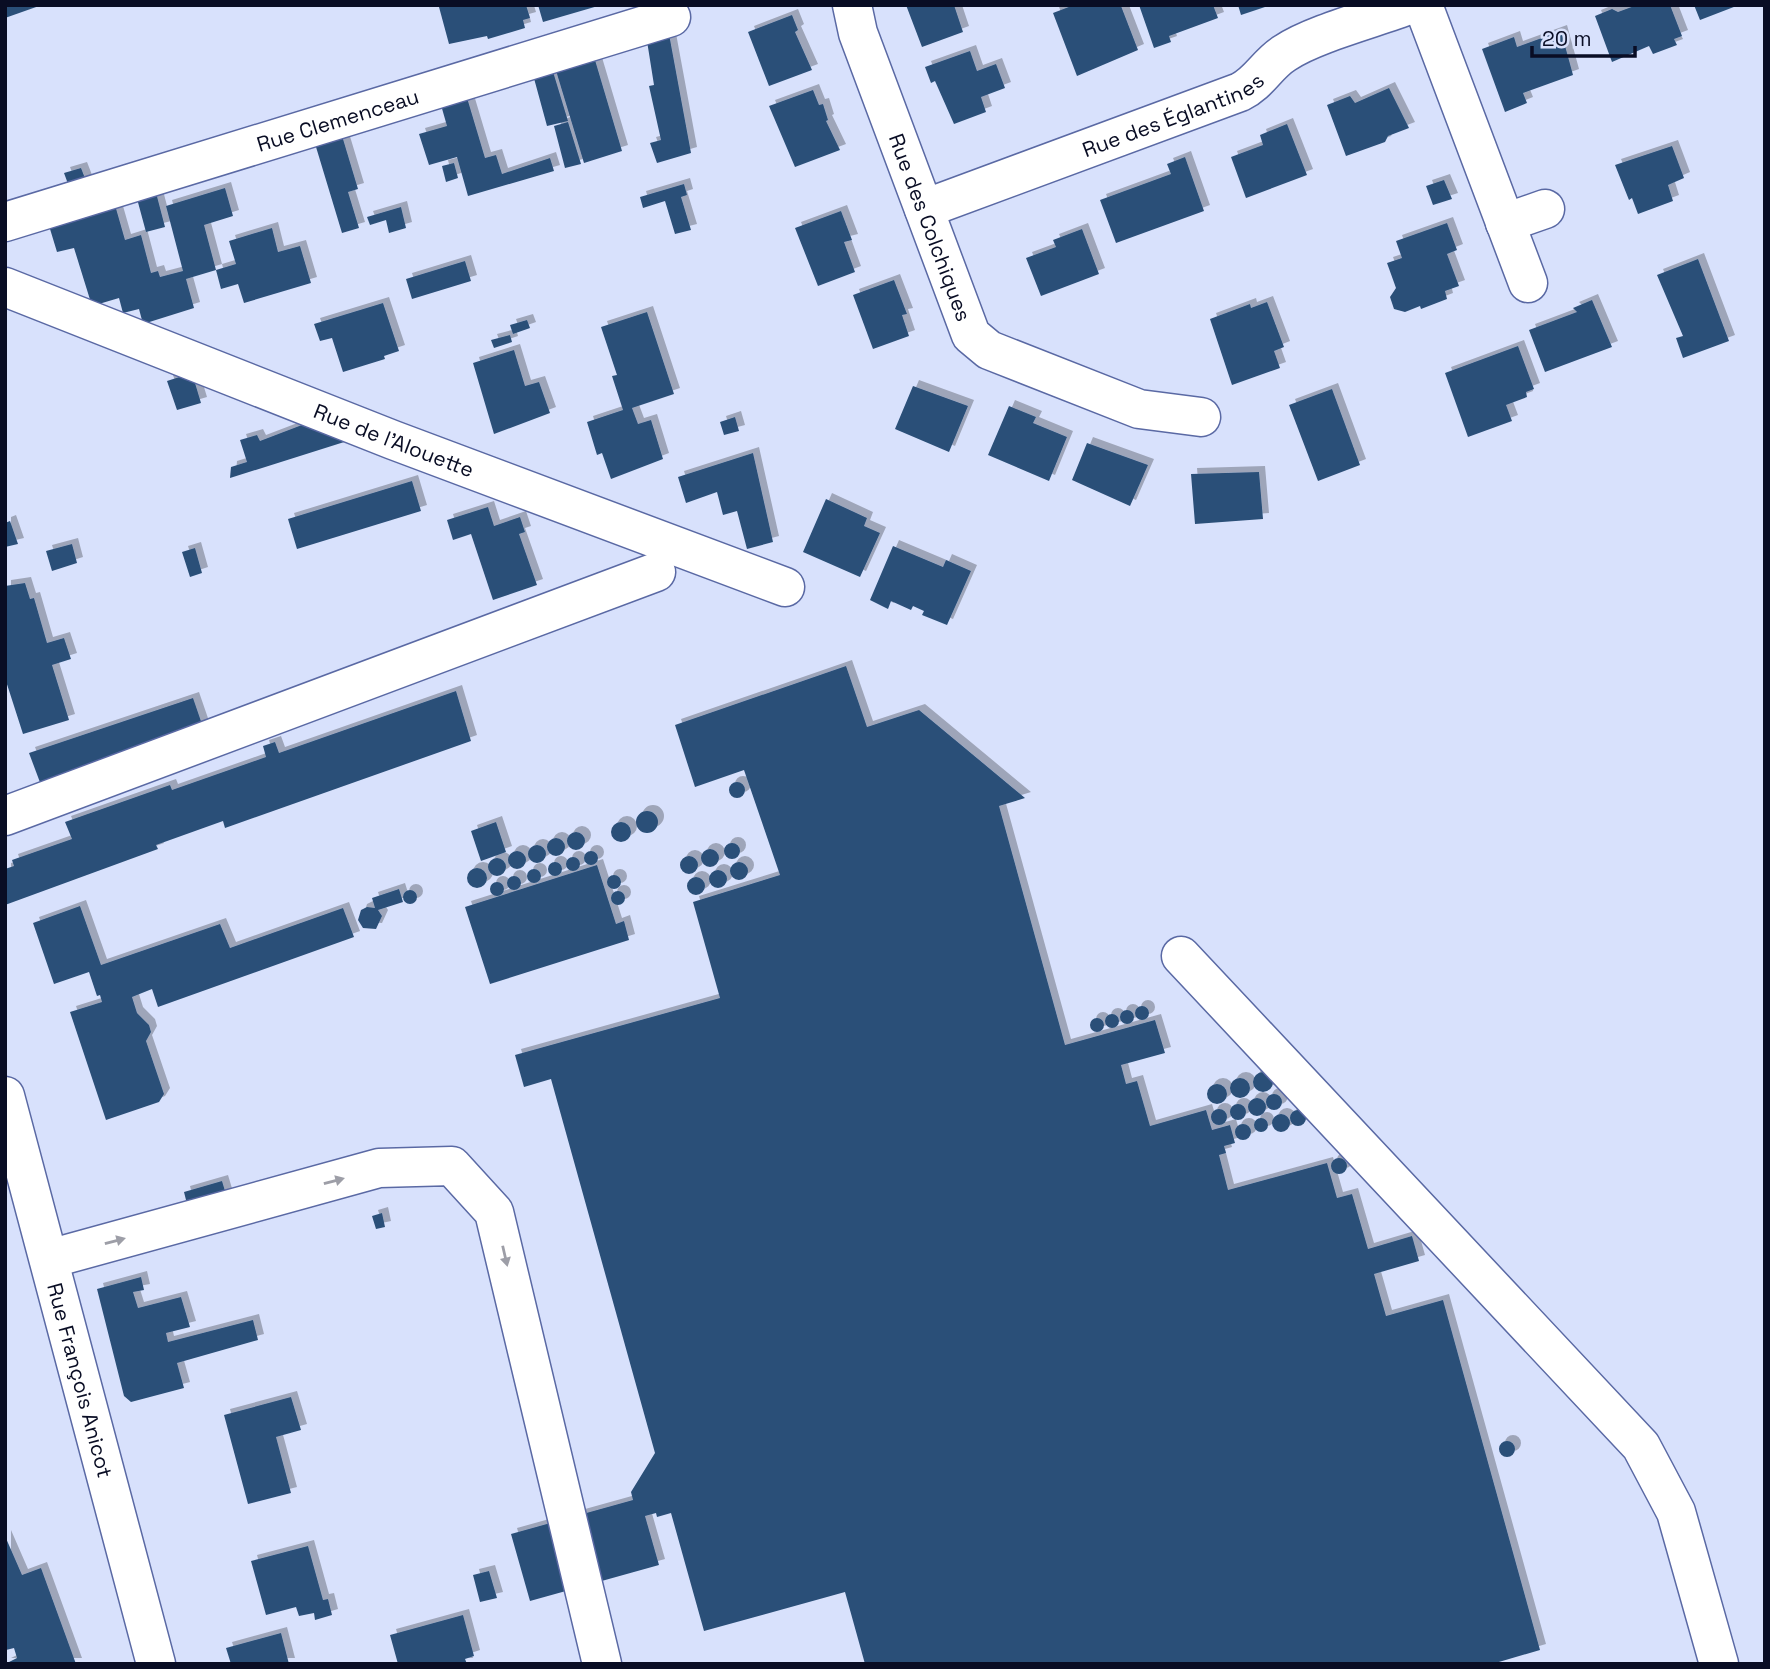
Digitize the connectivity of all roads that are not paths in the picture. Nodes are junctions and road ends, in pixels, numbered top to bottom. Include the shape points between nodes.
1 (852, 5) edge
2 (1409, 5) edge
3 (1423, 5) edge
4 (671, 17) dead end
5 (924, 209) junction
6 (1545, 209) dead end
7 (5, 222) edge
8 (1505, 223) junction
9 (1528, 283) dead end
10 (5, 287) edge
11 (1201, 417) dead end
12 (656, 572) dead end
13 (785, 587) dead end
14 (5, 816) edge
15 (1181, 956) dead end
16 (5, 1096) edge
17 (14, 1167) edge
18 (49, 1259) junction
19 (156, 1664) edge
20 (602, 1664) edge
21 (1719, 1664) edge

1 - 5 street, Rue des Colchiques via 858,33
2 - 5 street, Rue des Églantines via 1294,48 1240,92
3 - 8 street
4 - 7 street, Rue Clemenceau
5 - 11 street, Rue des Colchiques via 964,321 980,345 1139,410
6 - 8 street
8 - 9 street
10 - 13 street, Rue de l'Alouette via 393,440
12 - 14 street
15 - 21 street via 1642,1446 1676,1512
16 - 17 street, Rue François Anicot
17 - 18 street, Rue François Anicot
18 - 19 street, Rue François Anicot
18 -> 20 street via 379,1168 452,1166 494,1212

